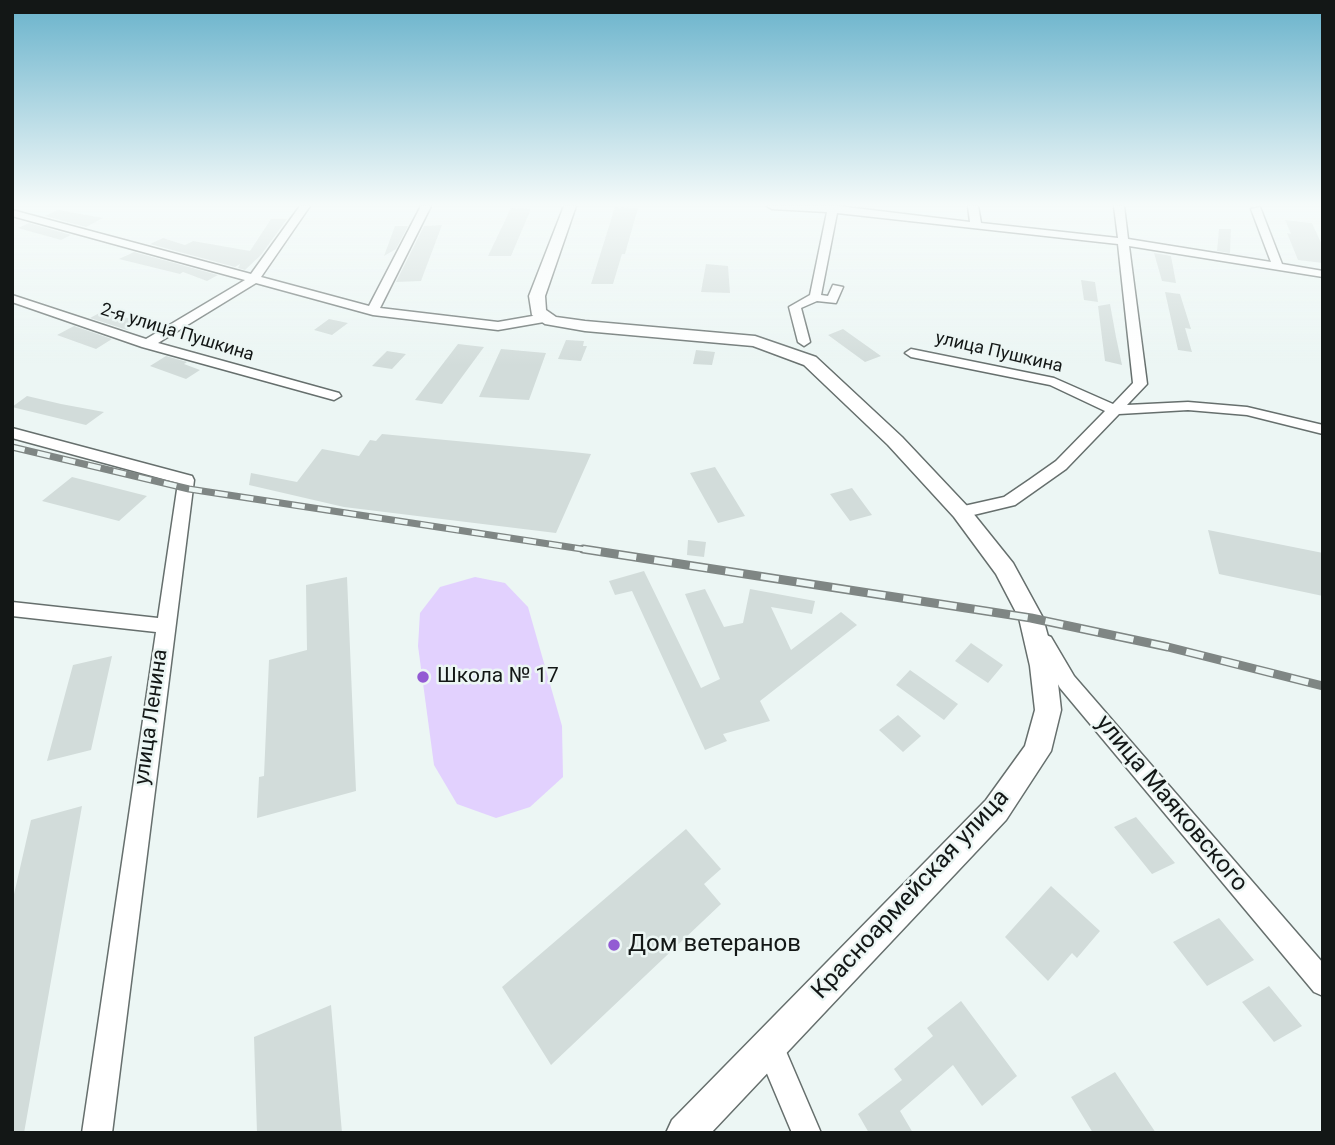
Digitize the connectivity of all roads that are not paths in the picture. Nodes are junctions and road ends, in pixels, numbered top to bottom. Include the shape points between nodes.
1 (182, 259) edge
2 (267, 259) edge
3 (399, 259) edge
4 (550, 259) edge
5 (822, 259) edge
6 (1127, 259) edge
7 (1232, 259) edge
8 (1275, 259) edge
9 (1278, 267) junction
10 (1323, 274) edge
11 (253, 279) junction
12 (837, 287) dead end
13 (815, 296) junction
14 (12, 298) edge
15 (373, 311) junction
16 (544, 318) junction
17 (804, 342) dead end
18 (147, 344) junction
19 (911, 353) dead end
20 (334, 396) dead end
21 (1114, 410) junction
22 (1323, 430) edge
23 (12, 433) edge
24 (961, 512) junction
25 (12, 609) edge
26 (1031, 618) junction
27 (164, 626) junction
28 (1323, 983) edge
29 (769, 1045) junction
30 (97, 1133) edge
31 (685, 1133) edge
32 (807, 1133) edge

1 - 11 street
2 - 11 street
3 - 15 street
4 - 16 street via 535,307
5 - 13 street
6 - 21 street via 1140,384
7 - 9 street
8 - 9 street
9 - 10 street
11 - 15 street
11 - 18 street
12 - 13 street via 832,300
13 - 17 street via 795,307
14 - 18 street, 2-я улица Пушкина
15 - 16 street via 498,326
16 - 24 street via 629,332 755,341 810,361 895,441
18 - 20 street, 2-я улица Пушкина
19 - 21 street, улица Пушкина via 1054,382
21 - 22 street, улица Пушкина via 1188,406 1247,411
21 - 24 street via 1061,465 1035,484 1009,501
23 - 27 street, улица Ленина via 186,480
24 - 26 street via 1005,569
25 - 27 street
26 - 28 street, улица Маяковского via 1067,682
26 - 29 street, Красноармейская улица via 1048,710 1037,751 996,810
27 - 30 street, улица Ленина
29 - 31 street, Красноармейская улица
29 - 32 street

